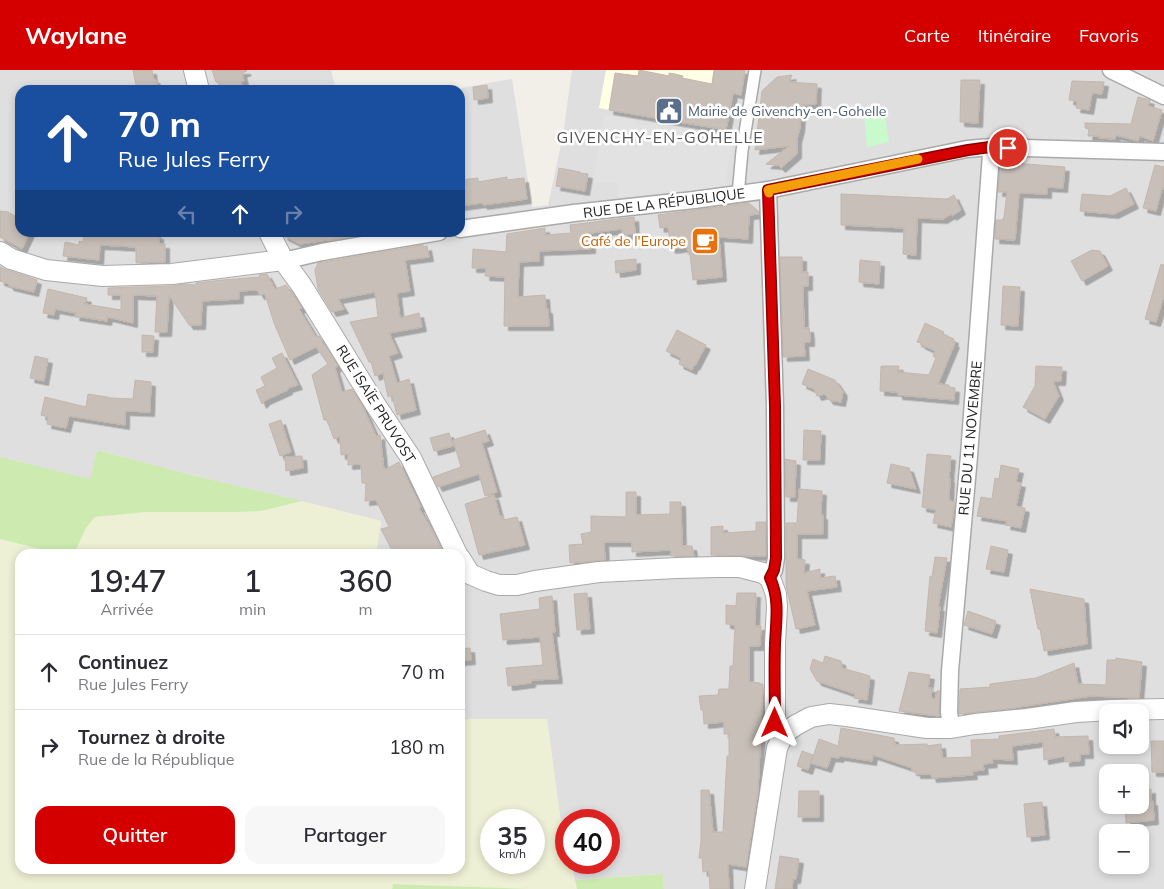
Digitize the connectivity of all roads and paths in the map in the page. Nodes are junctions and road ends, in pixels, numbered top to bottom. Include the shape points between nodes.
1 (194, 70) edge
2 (755, 70) edge
3 (1111, 70) edge
4 (198, 85) edge
5 (1164, 96) edge
6 (990, 147) junction
7 (1164, 152) edge
8 (738, 190) junction
9 (768, 190) junction
10 (465, 228) edge
11 (272, 237) edge
12 (410, 237) edge
13 (0, 252) edge
14 (283, 260) junction
15 (455, 549) edge
16 (465, 566) edge
17 (770, 578) junction
18 (1164, 709) edge
19 (951, 728) junction
20 (784, 733) junction
21 (755, 889) edge

1 - 4 street
2 - 8 street
3 - 5 street
6 - 7 street, RUE DE LA RÉPUBLIQUE
6 - 9 street, RUE DE LA RÉPUBLIQUE
6 - 19 street, RUE DU 11 NOVEMBRE via 970,446 950,671
8 - 9 street, RUE DE LA RÉPUBLIQUE
8 - 10 street, RUE DE LA RÉPUBLIQUE
9 - 17 street via 776,539 774,570
11 - 14 street, RUE ISAÏE PRUVOST
12 - 14 street
13 - 14 street via 11,259 46,270 103,276 172,274
14 - 15 street, RUE ISAÏE PRUVOST via 411,458
16 - 17 street via 470,574 486,581 518,586 599,572 718,567 750,569
17 - 20 street via 777,606 775,723
18 - 19 street via 1076,712
19 - 20 street via 927,728 829,714 812,717
20 - 21 street via 777,748

